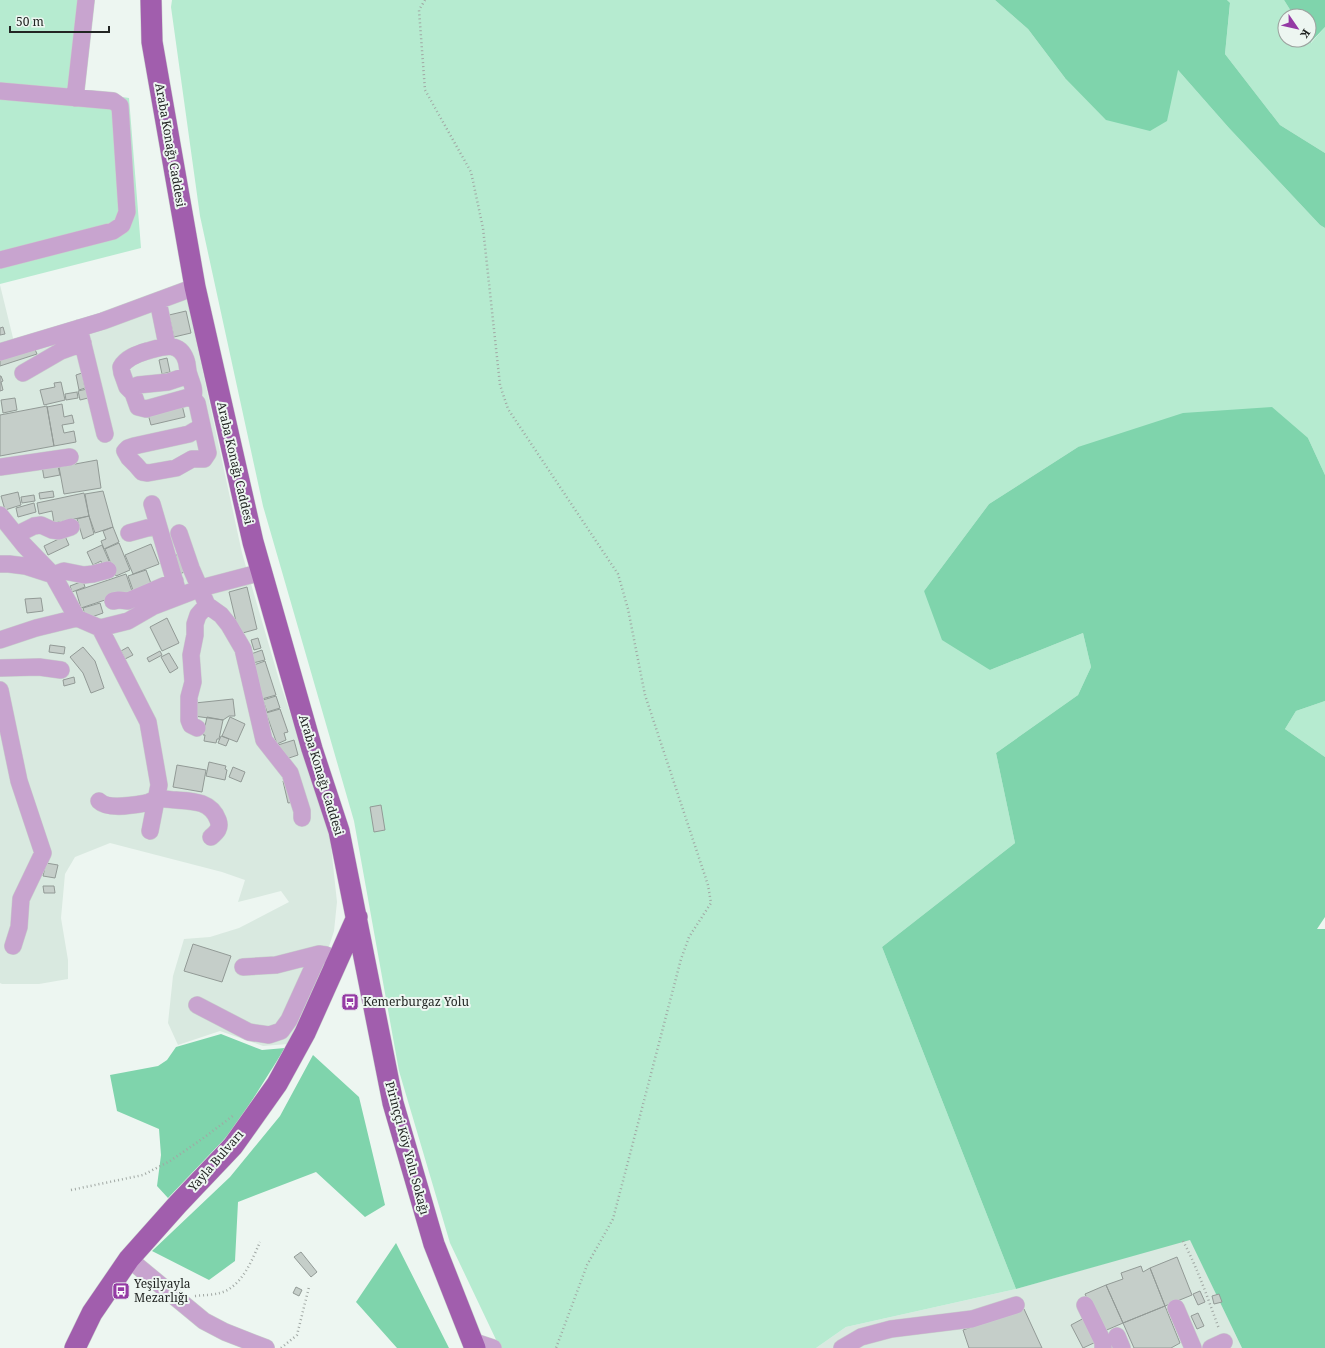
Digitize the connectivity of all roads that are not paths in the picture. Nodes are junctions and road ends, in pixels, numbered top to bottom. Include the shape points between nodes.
1 (86, 0) edge
2 (152, 0) edge
3 (0, 91) edge
4 (75, 98) junction
5 (0, 260) edge
6 (195, 288) junction
7 (158, 301) junction
8 (81, 335) junction
9 (166, 340) junction
10 (130, 346) dead end
11 (0, 352) edge
12 (23, 373) dead end
13 (189, 375) junction
14 (133, 393) junction
15 (193, 399) junction
16 (201, 423) dead end
17 (105, 434) dead end
18 (70, 457) dead end
19 (0, 467) edge
20 (152, 504) dead end
21 (0, 515) edge
22 (158, 525) junction
23 (71, 527) dead end
24 (129, 533) dead end
25 (179, 533) dead end
26 (16, 535) junction
27 (0, 564) edge
28 (108, 570) dead end
29 (262, 572) junction
30 (53, 574) junction
31 (201, 588) junction
32 (177, 589) junction
33 (114, 601) dead end
34 (207, 605) junction
35 (77, 618) junction
36 (100, 628) junction
37 (0, 640) edge
38 (0, 668) edge
39 (61, 670) dead end
40 (0, 690) edge
41 (197, 728) dead end
42 (157, 799) junction
43 (98, 801) dead end
44 (302, 818) dead end
45 (150, 831) dead end
46 (211, 837) dead end
47 (357, 917) junction
48 (12, 946) dead end
49 (329, 955) junction
50 (242, 967) dead end
51 (197, 1005) dead end
52 (129, 1259) junction
53 (1016, 1305) dead end
54 (1086, 1305) dead end
55 (1176, 1308) dead end
56 (474, 1345) edge
57 (75, 1348) edge
58 (266, 1348) edge
59 (493, 1348) edge
60 (842, 1348) edge
61 (1103, 1348) edge
62 (1193, 1348) edge

1 - 4 street
2 - 6 main road, Araba Konağı Caddesi via 152,42
3 - 4 street
4 - 5 street via 113,101 120,106 127,212 122,225 113,231
6 - 7 street
6 - 29 main road, Araba Konağı Caddesi
7 - 8 street
7 - 9 street
8 - 11 street
8 - 12 street via 61,351
8 - 17 street
9 - 10 street
9 - 13 street via 182,351
9 - 14 street via 127,360 121,367 127,387
13 - 14 street via 168,382 138,385
13 - 15 street via 194,390
14 - 15 street via 138,407 146,409 189,397
15 - 16 street via 197,403
18 - 19 street
20 - 22 street
21 - 26 street
22 - 24 street
22 - 32 street
23 - 26 street via 59,531 41,525 34,526
25 - 31 street
26 - 30 street
27 - 30 street via 25,566
28 - 30 street via 84,575 64,571
29 - 31 street
29 - 47 main road, Araba Konağı Caddesi via 312,749 339,831
30 - 35 street
31 - 32 street
31 - 34 street
32 - 33 street via 128,601
32 - 36 street via 128,621
34 - 41 street via 198,615 195,635 184,655 192,682 189,720
34 - 44 street via 221,615 243,649 264,740 290,773
35 - 36 street
35 - 37 street
36 - 42 street via 148,722 159,785
38 - 39 street via 39,667
40 - 48 street via 19,781 43,853 21,899 19,927
42 - 43 street via 146,803 109,806
42 - 45 street
42 - 46 street via 203,803 217,817 220,825 217,833
47 - 49 main road, Yayla Bulvarı
47 - 56 main road, Pirinççi Köy Yolu Sokağı via 393,1103 434,1244
49 - 50 street via 276,965
49 - 51 street via 281,1031 269,1035 249,1032
49 - 52 main road, Yayla Bulvarı via 305,1033 277,1084 233,1146
52 - 57 main road, Yayla Bulvarı via 92,1313
52 - 58 street via 204,1321 224,1332
53 - 60 street via 972,1319 891,1329 861,1337
54 - 61 street via 1103,1342
55 - 62 street
56 - 59 street

